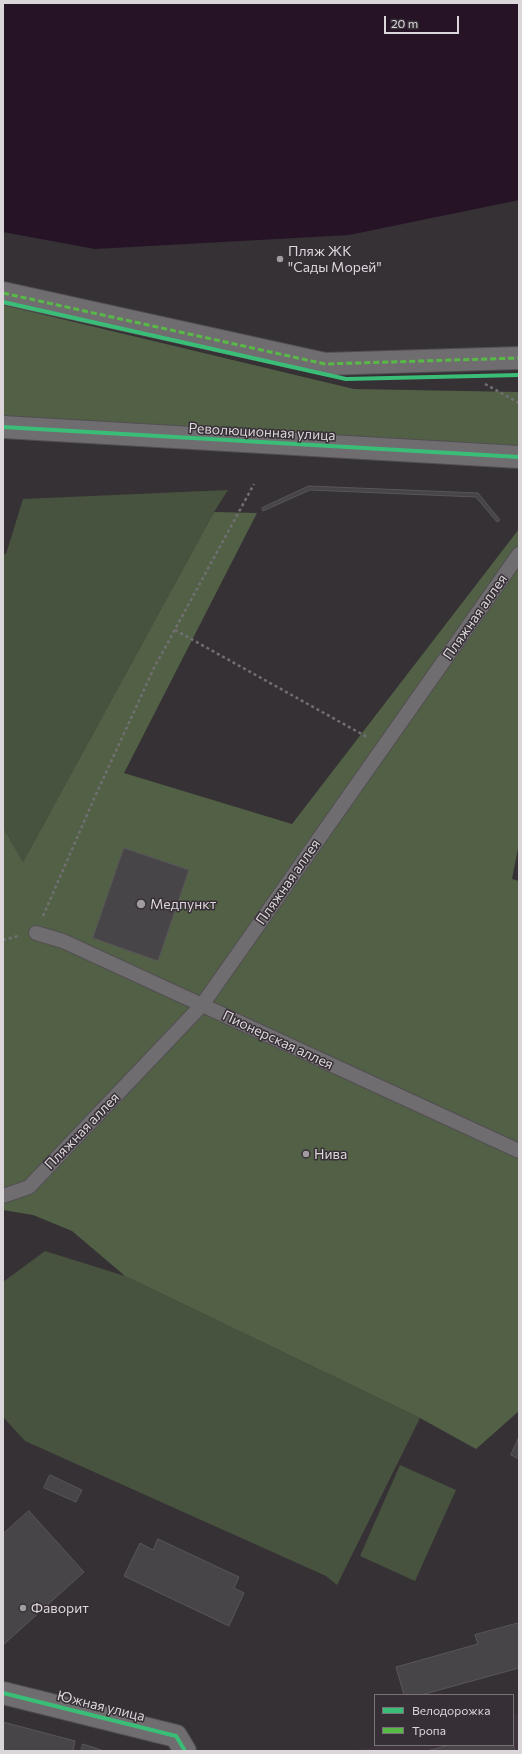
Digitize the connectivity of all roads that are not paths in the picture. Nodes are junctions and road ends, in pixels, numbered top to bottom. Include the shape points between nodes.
1 (3, 293) edge
2 (519, 358) edge
3 (3, 427) edge
4 (3, 440) edge
5 (519, 457) edge
6 (519, 469) edge
7 (519, 554) edge
8 (36, 933) road end
9 (202, 1005) junction
10 (519, 1151) edge
11 (3, 1196) edge
12 (3, 1693) edge
13 (185, 1751) edge

1 - 2 street via 325,364
3 - 5 street, Революционная улица
4 - 6 street, Революционная улица
7 - 9 lane, Пляжная аллея
8 - 9 lane, Пионерская аллея via 63,941
9 - 10 lane, Пионерская аллея
9 - 11 lane, Пляжная аллея via 29,1187
12 - 13 street, Южная улица via 176,1736

